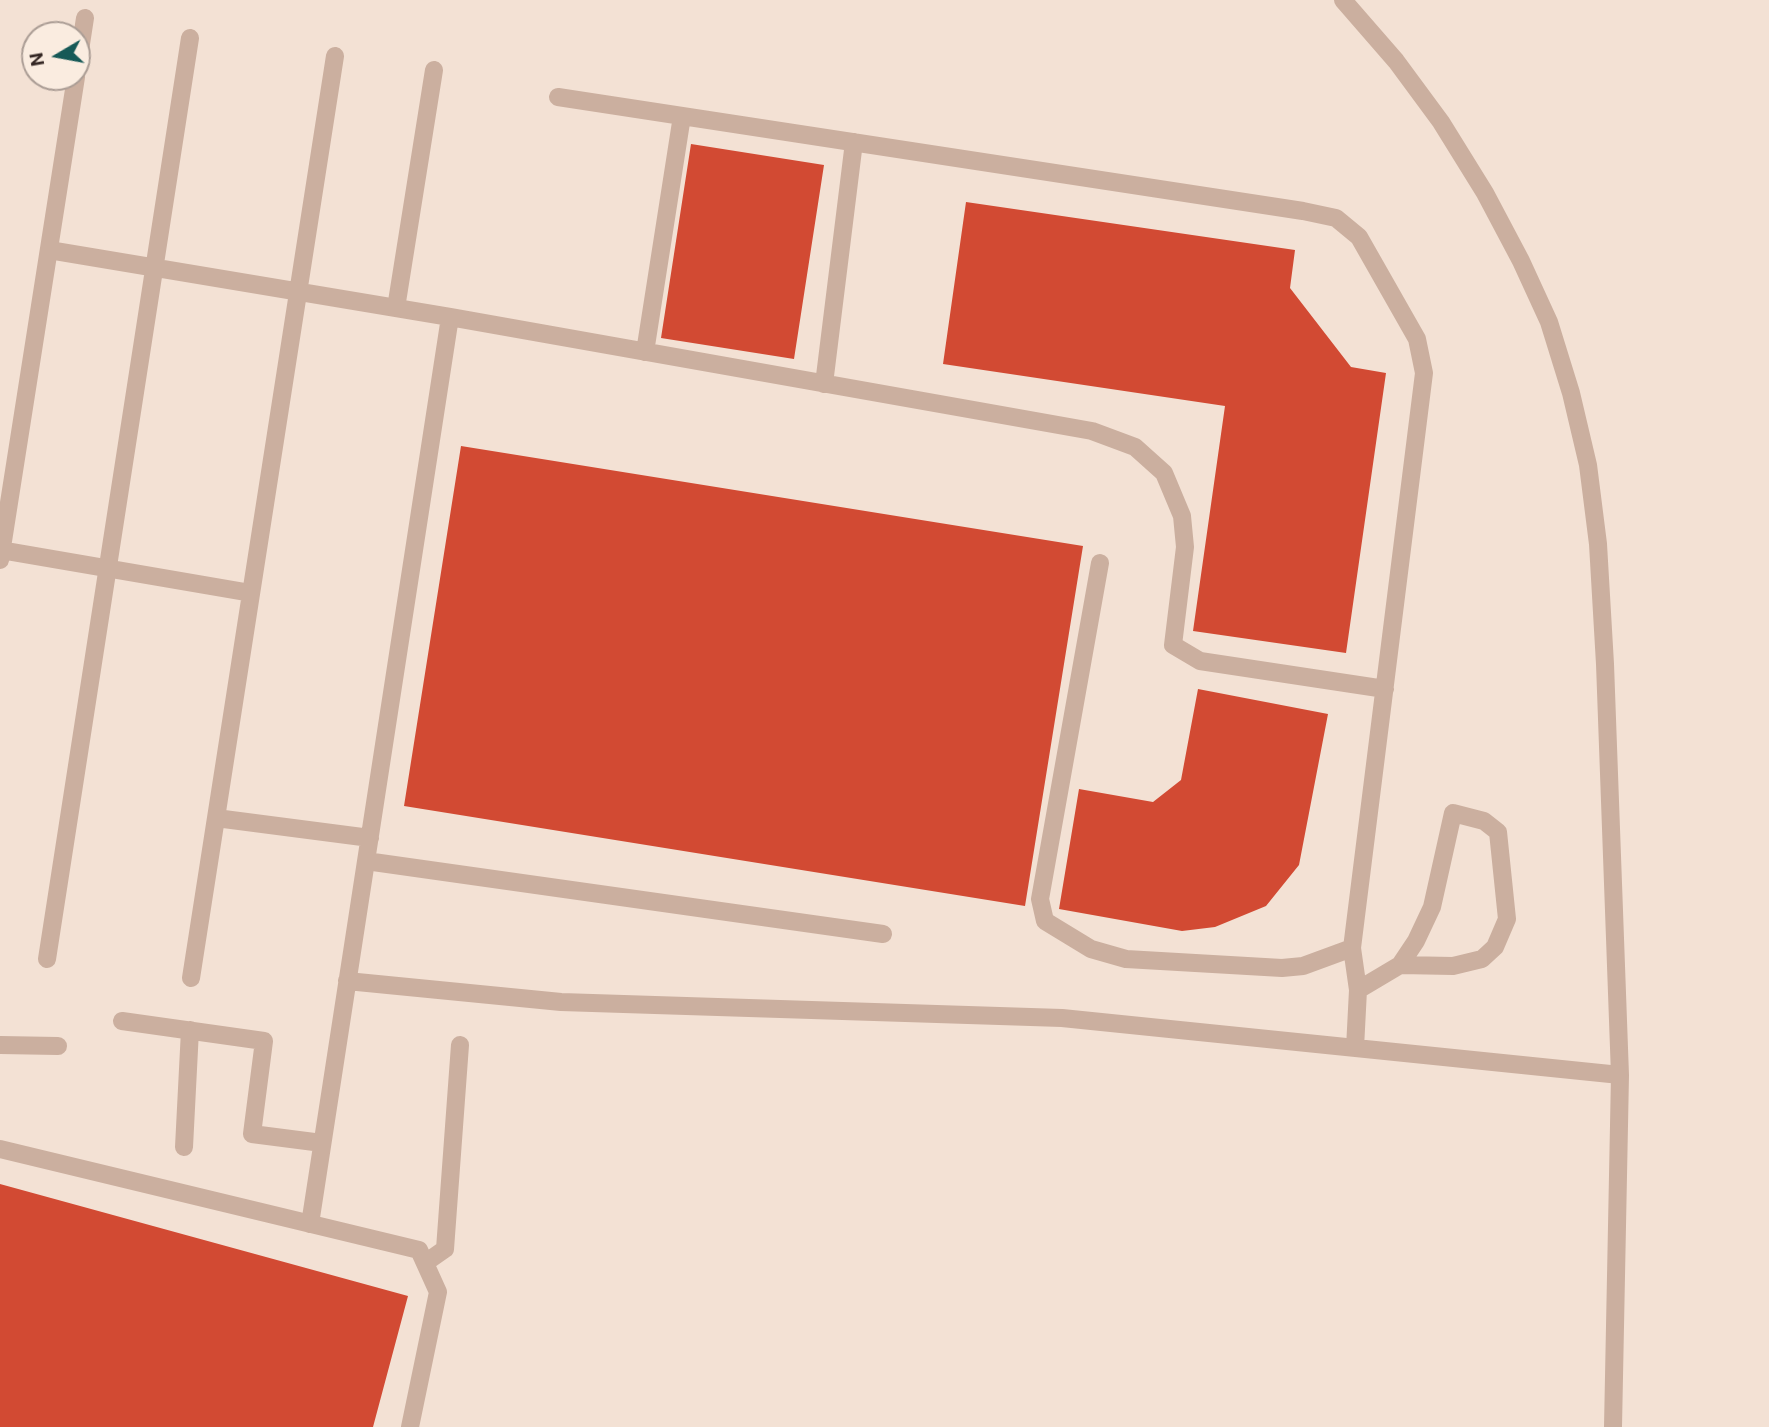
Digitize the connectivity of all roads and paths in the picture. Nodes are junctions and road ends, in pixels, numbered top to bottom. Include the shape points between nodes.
1 (1343, 0) edge
2 (85, 18) dead end
3 (85, 21) edge
4 (190, 38) dead end
5 (335, 57) dead end
6 (434, 70) dead end
7 (74, 91) edge
8 (558, 97) dead end
9 (682, 116) junction
10 (854, 142) junction
11 (49, 250) junction
12 (154, 268) junction
13 (298, 292) junction
14 (396, 308) junction
15 (450, 317) junction
16 (646, 352) junction
17 (824, 384) junction
18 (1, 555) edge
19 (1100, 563) dead end
20 (108, 568) junction
21 (251, 593) junction
22 (1385, 689) junction
23 (216, 818) junction
24 (370, 838) junction
25 (366, 861) junction
26 (883, 934) dead end
27 (1352, 948) junction
28 (47, 959) dead end
29 (1400, 965) junction
30 (191, 978) dead end
31 (347, 981) junction
32 (1357, 990) junction
33 (122, 1021) dead end
34 (190, 1030) junction
35 (0, 1045) edge
36 (460, 1045) dead end
37 (58, 1046) dead end
38 (1355, 1048) junction
39 (1620, 1075) junction
40 (322, 1143) junction
41 (184, 1147) dead end
42 (0, 1149) edge
43 (310, 1224) junction
44 (425, 1263) junction
45 (410, 1427) edge
46 (1613, 1427) edge

1 - 39 street via 1441,122 1485,193 1549,323 1572,393 1598,544
2 - 3 street
4 - 12 street
5 - 13 street
6 - 14 street
7 - 11 street
8 - 9 street
9 - 10 street
9 - 16 street
10 - 17 street
10 - 22 street via 1303,211 1336,218 1359,237 1417,339 1424,373
11 - 12 street
11 - 18 street
12 - 13 street
12 - 20 street
13 - 14 street
13 - 21 street
14 - 15 street
15 - 16 street
15 - 24 street
16 - 17 street
17 - 22 street via 1092,431 1135,447 1164,473 1182,516 1185,547 1173,645 1200,661
18 - 20 street
19 - 27 street via 1040,899 1045,921 1091,950 1126,959 1282,968 1303,966
20 - 21 street
20 - 28 street
21 - 23 street
22 - 27 street
23 - 24 street
23 - 30 street
24 - 25 street
25 - 26 street
25 - 31 street
27 - 32 street
29 - 29 street via 1453,966 1482,959 1495,947 1507,919 1498,832 1484,821 1453,814 1432,907
29 - 32 street
31 - 38 street via 561,1002 1062,1018
31 - 40 street
32 - 38 street
33 - 34 street
34 - 40 street via 264,1041 252,1134
34 - 41 street
35 - 37 street
36 - 44 street via 445,1249
38 - 39 street
39 - 46 street
40 - 43 street
42 - 43 street
43 - 44 street via 419,1250
44 - 45 street via 438,1292

